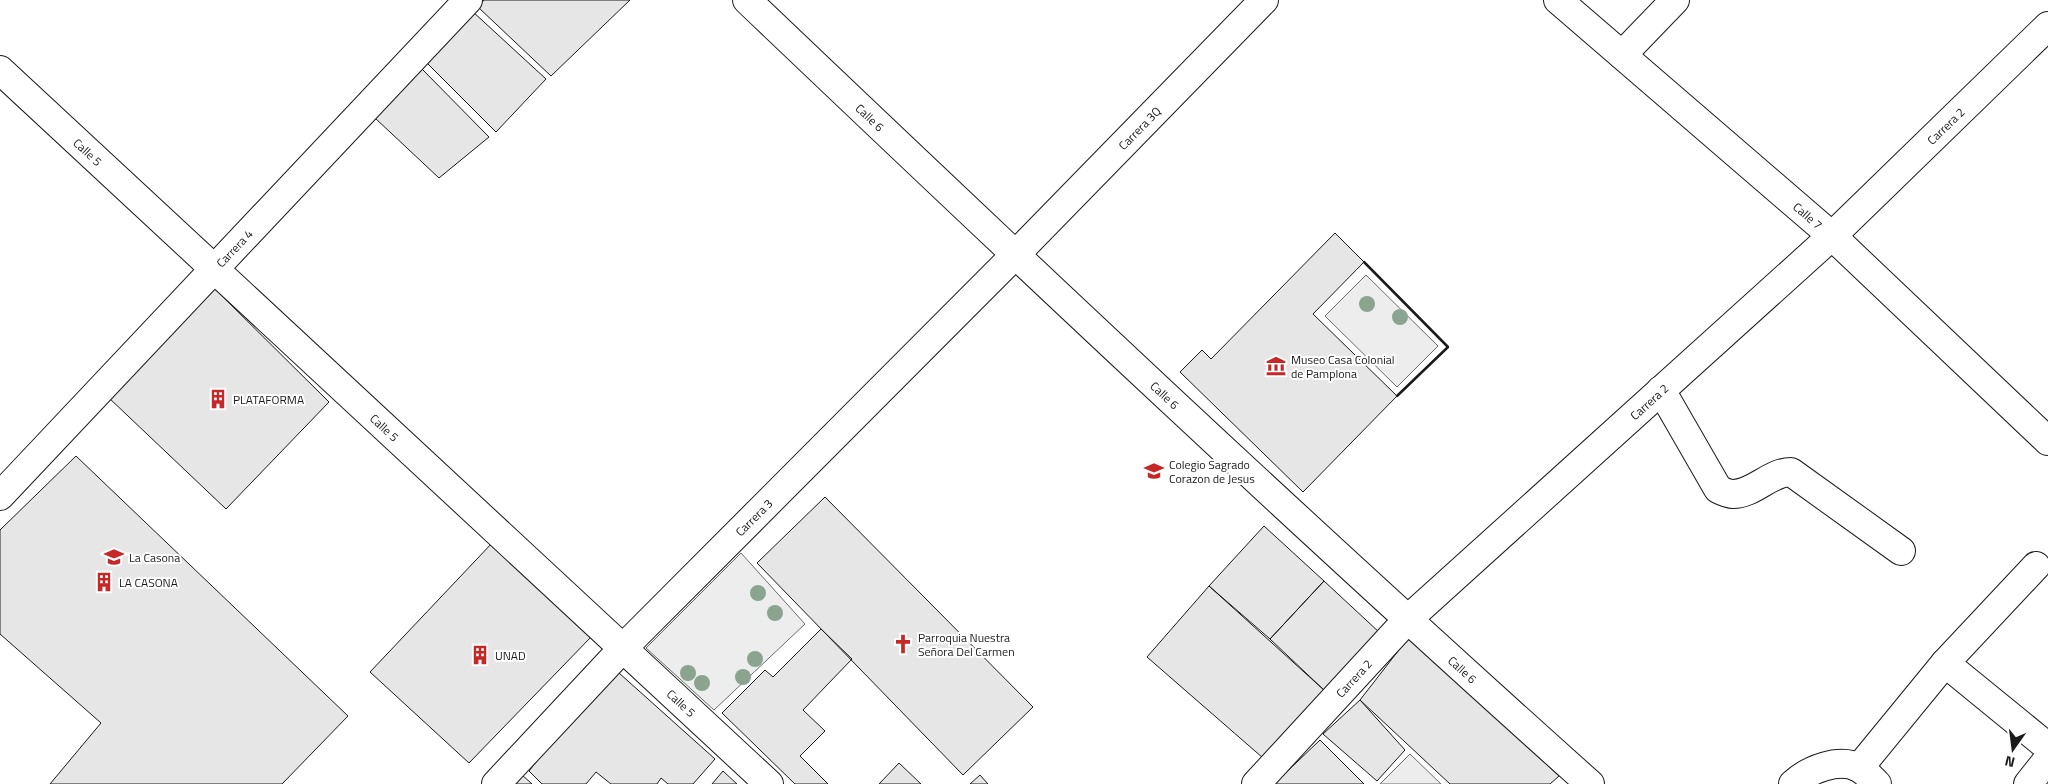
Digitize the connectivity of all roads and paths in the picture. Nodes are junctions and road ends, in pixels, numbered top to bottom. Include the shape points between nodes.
1 (468, 0) edge
2 (747, 0) edge
3 (1264, 0) edge
4 (1558, 0) edge
5 (1675, 0) edge
6 (2048, 26) edge
7 (1622, 55) junction
8 (0, 70) edge
9 (1832, 236) junction
10 (1015, 255) junction
11 (214, 268) junction
12 (1661, 390) junction
13 (2048, 441) edge
14 (0, 496) edge
15 (1901, 551) dead end
16 (2036, 566) dead end
17 (1407, 620) junction
18 (624, 647) junction
19 (1945, 662) junction
20 (2048, 747) edge
21 (2048, 760) edge
22 (1868, 776) edge
23 (496, 784) edge
24 (769, 784) edge
25 (1256, 784) edge
26 (1590, 784) edge
27 (1793, 784) edge
28 (2028, 784) edge

1 - 11 street, Carrera 4
2 - 10 street, Calle 6
3 - 10 street, Carrera 3Q
4 - 7 street, Calle 7
5 - 7 street
6 - 9 street, Carrera 2
7 - 9 street, Calle 7
8 - 11 street, Calle 5
9 - 12 street, Carrera 2
9 - 13 street, Calle 7
10 - 17 street, Calle 6
10 - 18 street, Carrera 3
11 - 14 street, Carrera 4
11 - 18 street, Calle 5
12 - 15 street via 1718,490 1733,494 1748,490 1781,472 1792,472
12 - 17 street, Carrera 2
16 - 19 street
17 - 25 street, Carrera 2
17 - 26 street, Calle 6
18 - 23 street, Carrera 3
18 - 24 street, Calle 5
19 - 20 street
19 - 22 street
21 - 28 street
22 - 27 street via 1835,764 1802,775

